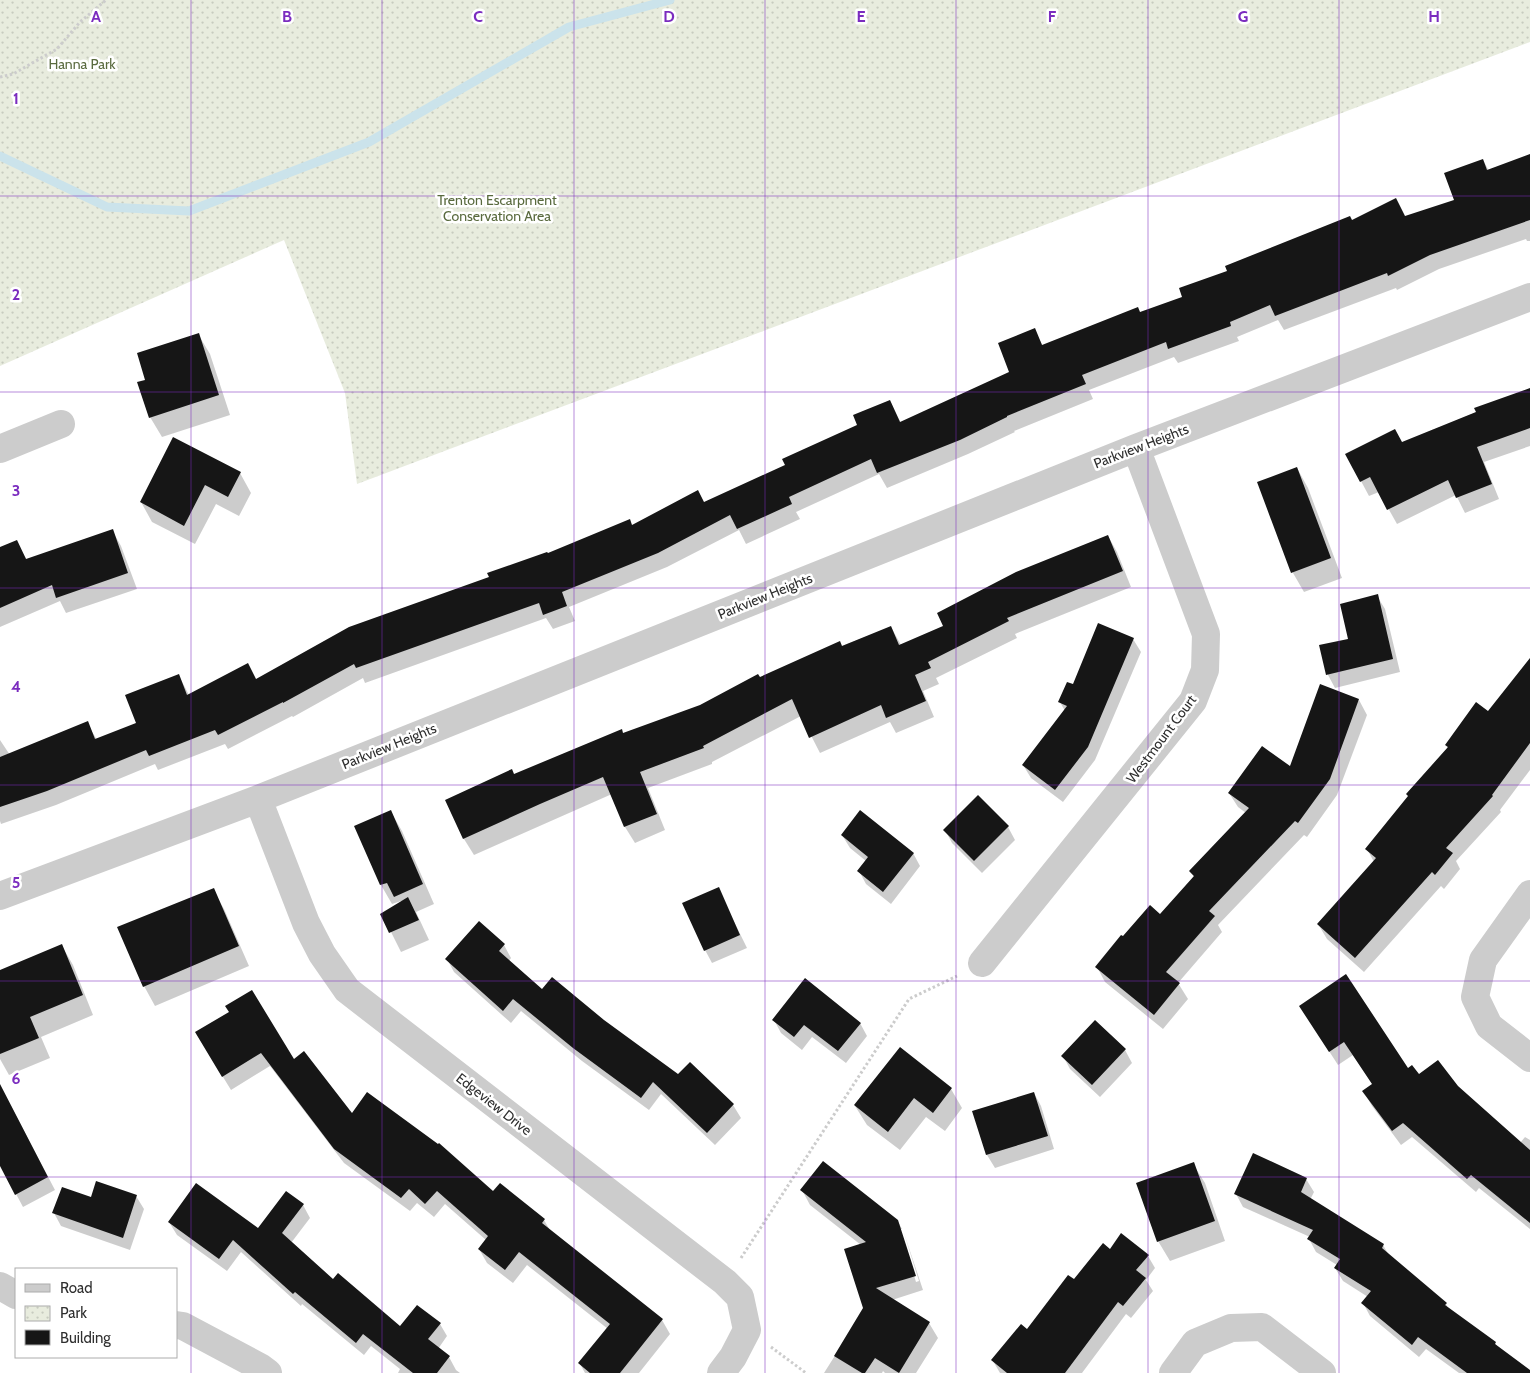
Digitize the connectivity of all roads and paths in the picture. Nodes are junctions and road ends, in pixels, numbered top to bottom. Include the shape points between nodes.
1 (106, 0) edge
2 (0, 77) edge
3 (1530, 297) edge
4 (61, 424) dead end
5 (1136, 448) junction
6 (0, 449) edge
7 (258, 799) junction
8 (1530, 894) edge
9 (0, 896) edge
10 (982, 963) joint
11 (1530, 1058) edge
12 (725, 1282) junction
13 (0, 1286) edge
14 (15, 1294) edge
15 (178, 1325) edge
16 (747, 1330) junction
17 (268, 1373) edge
18 (721, 1373) edge
19 (806, 1373) edge
20 (1173, 1373) edge
21 (1322, 1373) edge

1 - 2 path via 80,22 58,49 13,74
3 - 5 street, Parkview Heights
4 - 6 street
5 - 7 street, Parkview Heights
5 - 10 street, Westmount Court via 1206,634 1205,670 1193,701
7 - 9 street, Parkview Heights
7 - 12 street, Edgeview Drive via 306,923 346,990
8 - 11 street via 1482,960 1475,997 1489,1026
10 - 12 path via 909,999
12 - 16 street, Edgeview Drive via 740,1297
13 - 14 street
15 - 17 street
16 - 18 street
16 - 19 path
20 - 21 street via 1196,1343 1231,1328 1262,1327

